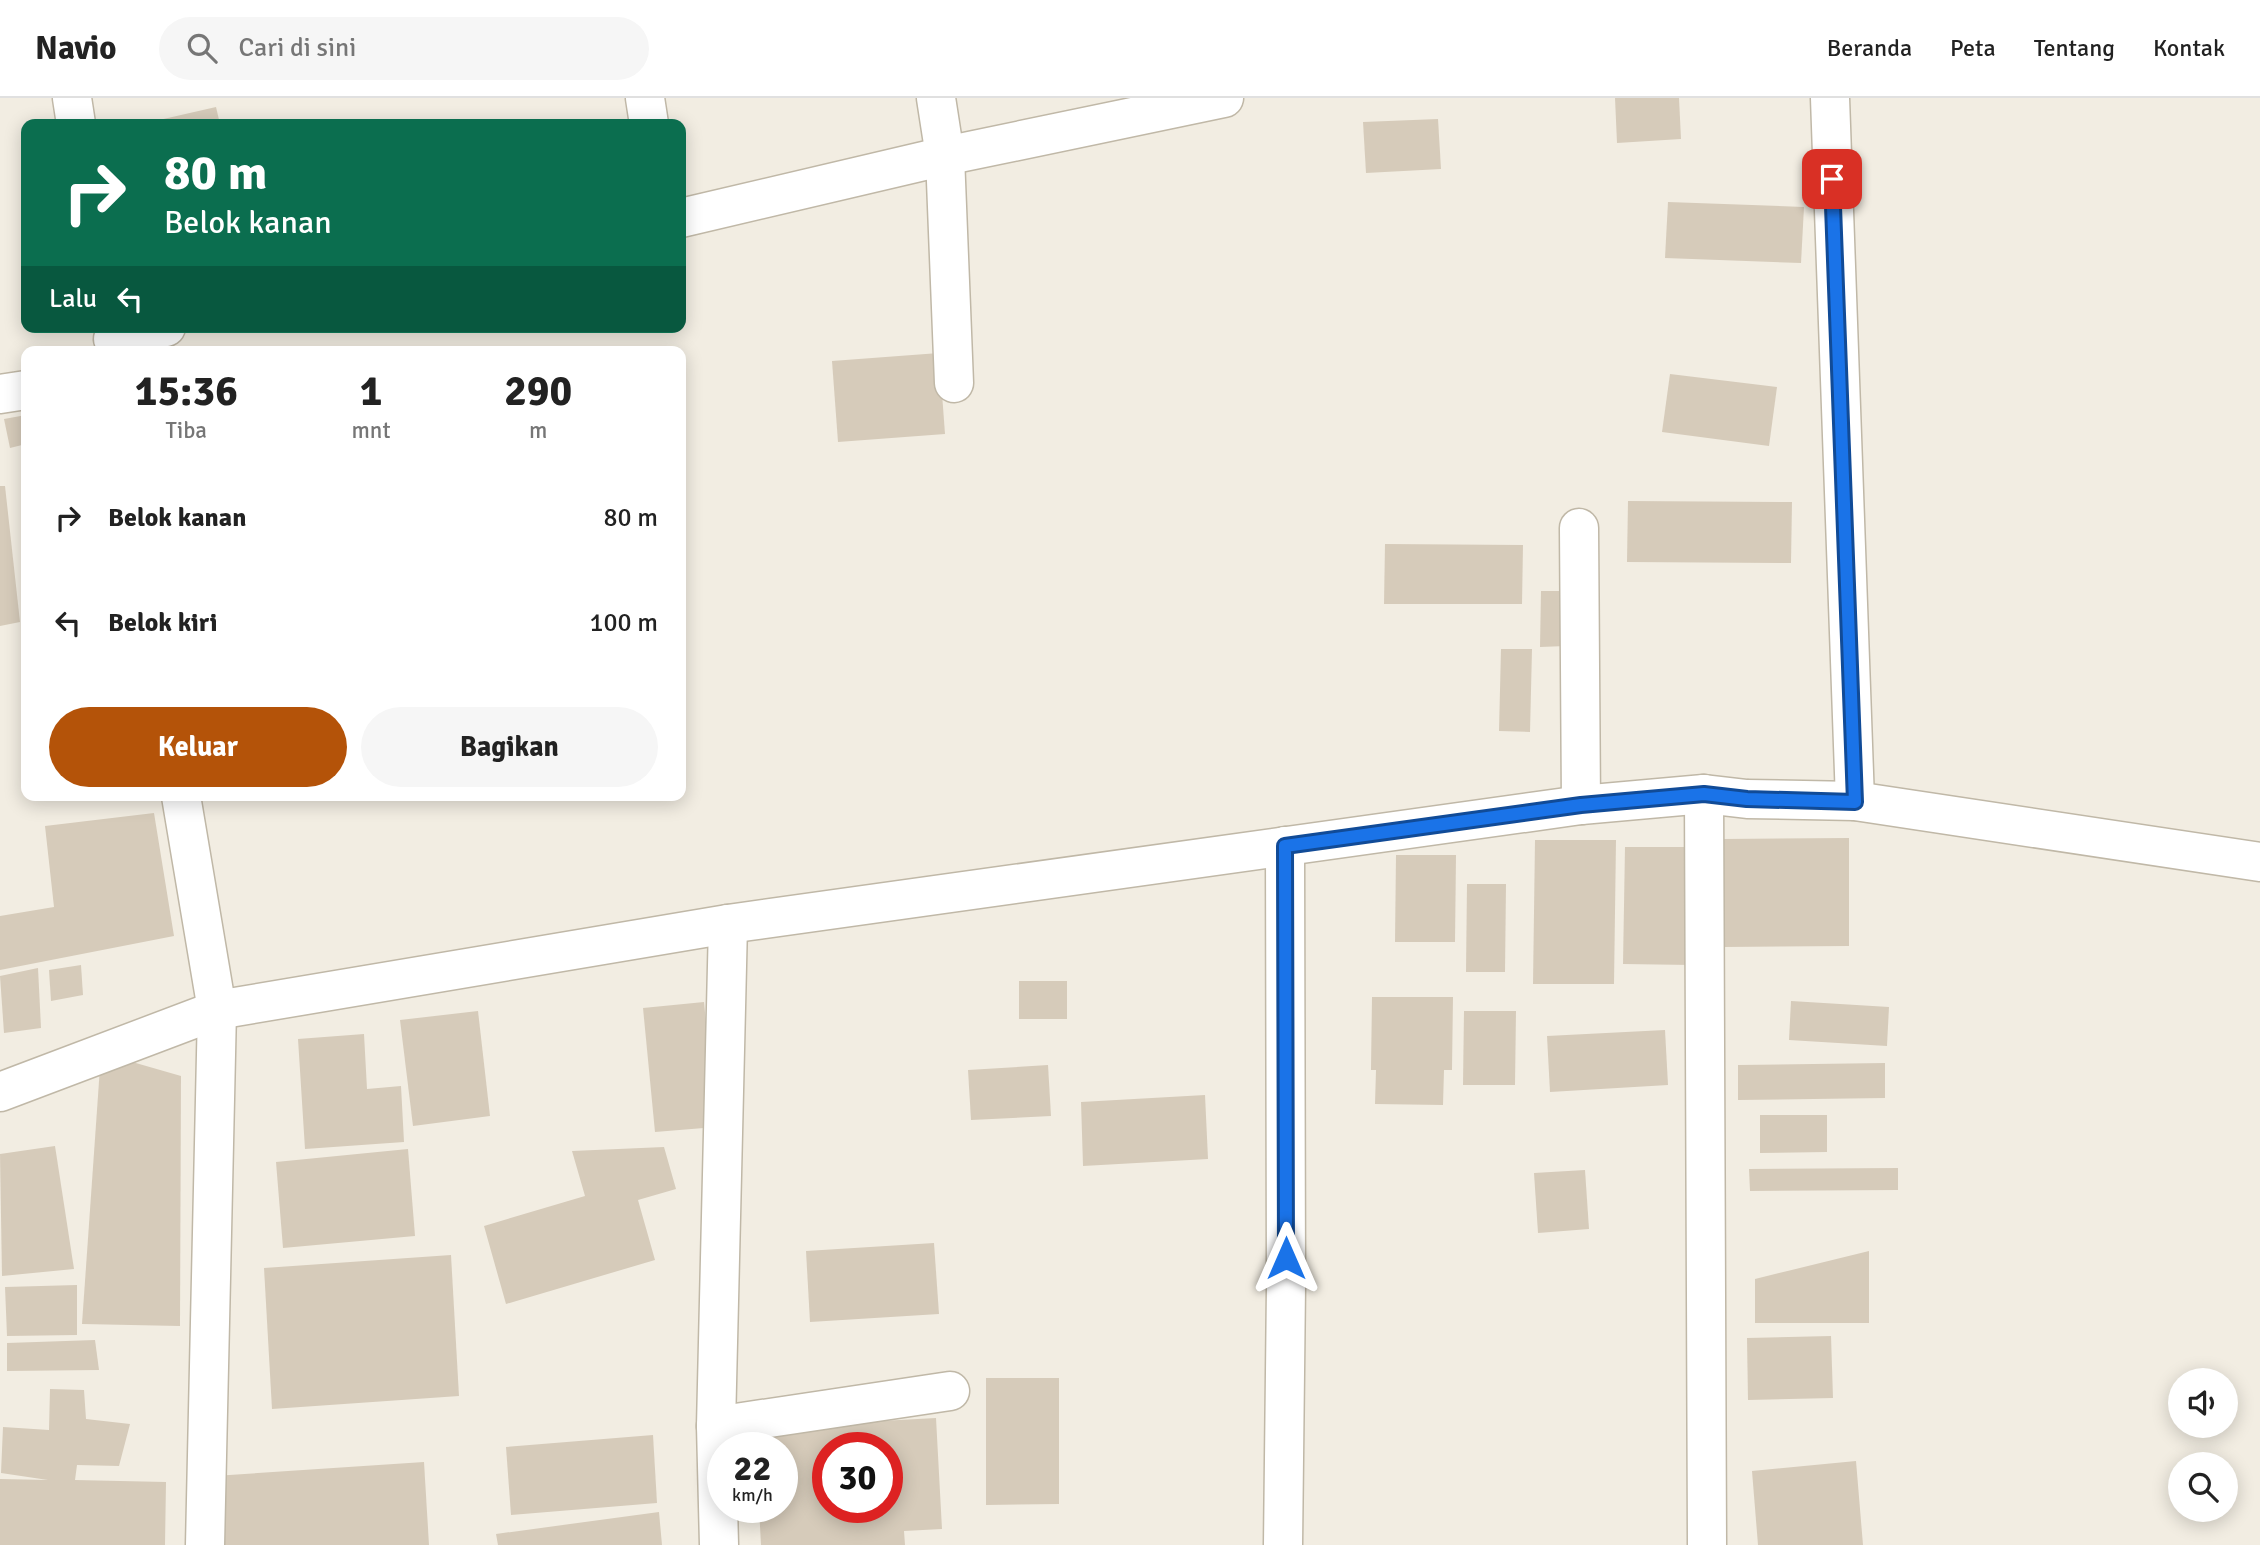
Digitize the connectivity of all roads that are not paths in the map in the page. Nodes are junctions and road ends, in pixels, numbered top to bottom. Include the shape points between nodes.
1 (72, 98) edge
2 (645, 98) edge
3 (936, 98) edge
4 (1224, 98) edge
5 (1830, 98) edge
6 (75, 119) edge
7 (648, 119) edge
8 (946, 156) junction
9 (686, 217) edge
10 (139, 333) edge
11 (112, 339) edge
12 (954, 383) dead end
13 (21, 391) edge
14 (0, 394) edge
15 (1579, 528) dead end
16 (1704, 794) junction
17 (182, 801) edge
18 (1855, 802) junction
19 (1581, 805) junction
20 (1285, 846) junction
21 (2260, 862) edge
22 (728, 924) junction
23 (218, 1010) junction
24 (0, 1092) edge
25 (950, 1391) dead end
26 (716, 1426) junction
27 (205, 1545) edge
28 (719, 1545) edge
29 (1283, 1545) edge
30 (1707, 1545) edge

1 - 6 street
2 - 7 street
3 - 8 street
4 - 8 street
5 - 18 street
8 - 9 street
8 - 12 street
10 - 11 street
13 - 14 street
15 - 19 street
16 - 18 street
16 - 19 street
16 - 30 street
17 - 23 street
18 - 21 street
19 - 20 street
20 - 22 street
20 - 29 street
22 - 23 street
22 - 26 street
23 - 24 street
23 - 27 street
25 - 26 street
26 - 28 street

